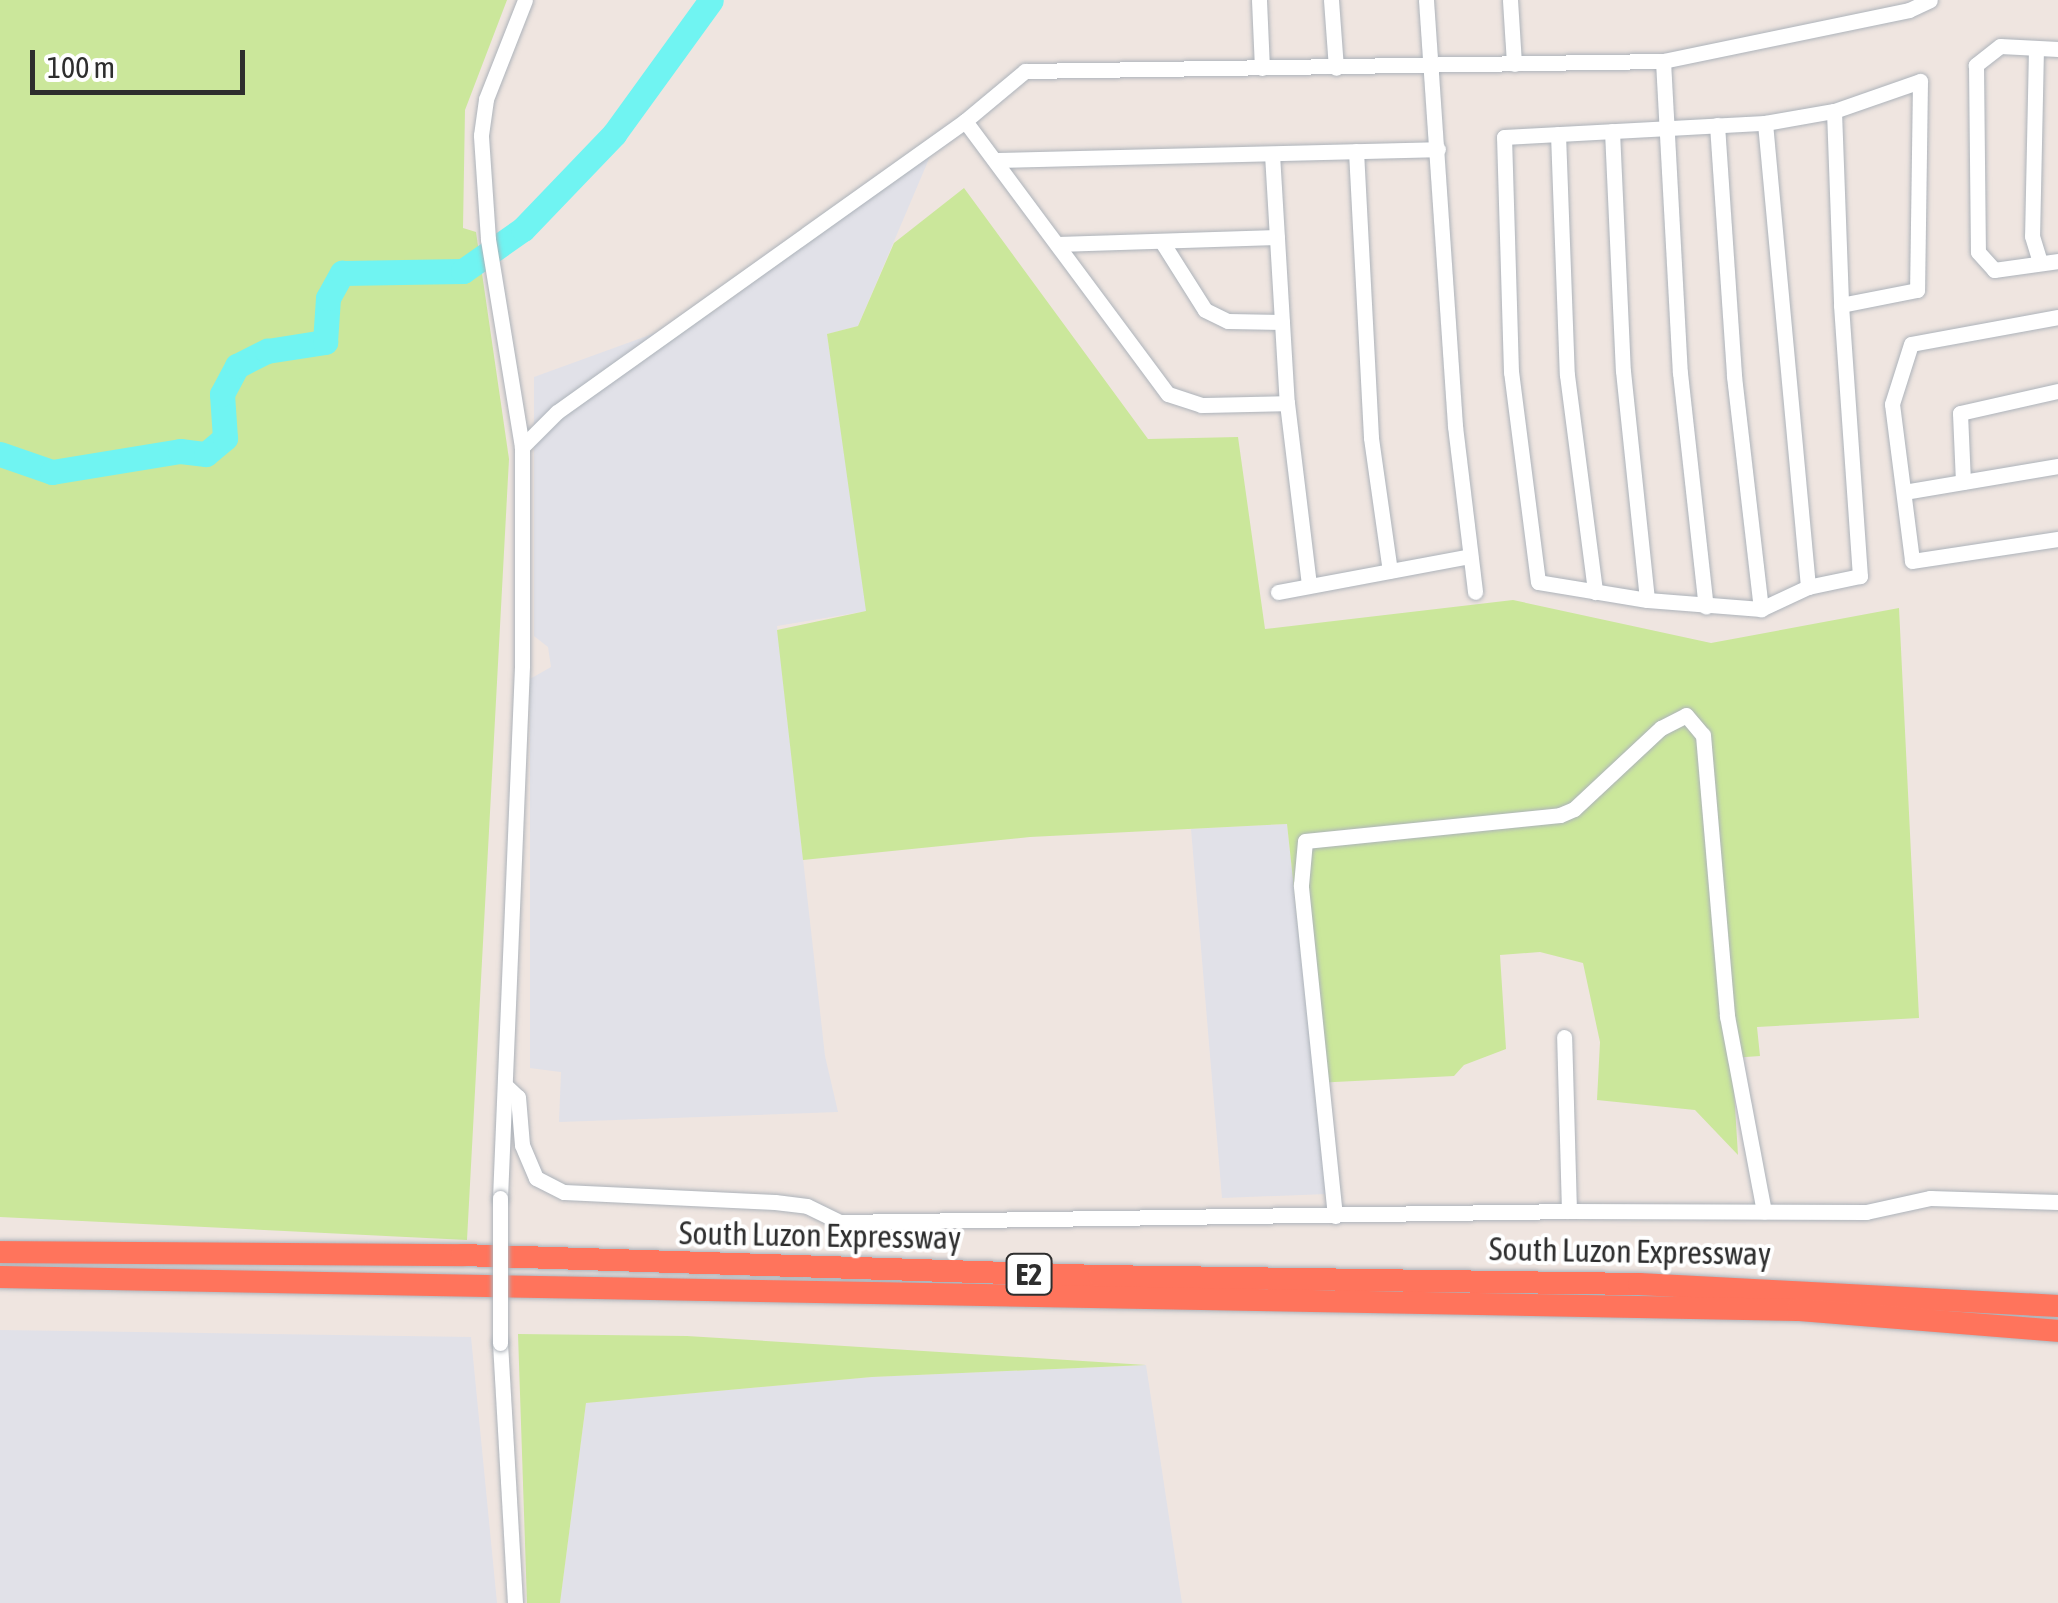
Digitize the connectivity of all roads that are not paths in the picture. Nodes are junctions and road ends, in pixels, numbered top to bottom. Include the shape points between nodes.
1 (525, 0) edge
2 (1259, 0) edge
3 (1332, 0) edge
4 (1426, 0) edge
5 (1510, 0) edge
6 (1930, 0) edge
7 (1908, 5) edge
8 (2036, 48) junction
9 (2058, 49) edge
10 (1663, 60) junction
11 (1514, 64) junction
12 (1431, 67) junction
13 (1262, 68) junction
14 (1336, 68) junction
15 (1834, 110) junction
16 (966, 121) junction
17 (1765, 122) junction
18 (1718, 125) junction
19 (1669, 128) junction
20 (1612, 131) junction
21 (1558, 134) junction
22 (1438, 148) junction
23 (1356, 151) junction
24 (1272, 154) junction
25 (994, 160) junction
26 (1276, 237) junction
27 (1162, 242) junction
28 (1057, 244) junction
29 (2058, 261) edge
30 (2040, 264) junction
31 (1841, 305) junction
32 (2058, 317) edge
33 (1282, 322) junction
34 (2058, 391) edge
35 (1287, 403) junction
36 (522, 446) junction
37 (2058, 466) edge
38 (1963, 482) junction
39 (1904, 492) junction
40 (2058, 539) edge
41 (1470, 556) junction
42 (1390, 571) junction
43 (1309, 584) junction
44 (1808, 587) junction
45 (1278, 592) dead end
46 (1474, 592) dead end
47 (1595, 592) junction
48 (1646, 600) junction
49 (1706, 607) junction
50 (1761, 609) junction
51 (1564, 1037) dead end
52 (506, 1086) junction
53 (2058, 1202) edge
54 (1569, 1211) junction
55 (1764, 1212) junction
56 (1335, 1216) junction
57 (0, 1252) edge
58 (0, 1277) edge
59 (2058, 1306) edge
60 (2058, 1331) edge
61 (515, 1603) edge

1 - 36 street via 483,117 488,239
2 - 13 street
3 - 14 street
4 - 12 street
5 - 11 street
6 - 7 street
7 - 10 street
8 - 9 street
8 - 30 street via 2032,236
8 - 30 street via 2000,46 1976,65 1978,252 1994,270
10 - 11 street
10 - 19 street
11 - 12 street
12 - 14 street
12 - 22 street
13 - 14 street
13 - 16 street via 1024,71
15 - 17 street
15 - 31 street
15 - 31 street via 1920,80 1917,290
16 - 25 street
16 - 36 street via 557,412
17 - 18 street
17 - 44 street
18 - 19 street
18 - 50 street via 1734,376
19 - 20 street
19 - 49 street via 1680,373
20 - 21 street
20 - 48 street via 1623,371
21 - 47 street via 1567,376
21 - 47 street via 1504,137 1511,372 1538,582
22 - 23 street
22 - 41 street
23 - 24 street
23 - 42 street via 1371,438
24 - 25 street
24 - 26 street
25 - 28 street
26 - 27 street
26 - 33 street
27 - 28 street
27 - 33 street via 1206,310 1228,321
28 - 35 street via 1168,394 1201,405
29 - 30 street
31 - 44 street via 1860,576
32 - 39 street via 1911,344 1892,404
33 - 35 street
34 - 38 street via 1960,413
35 - 43 street
36 - 52 street via 522,666
37 - 38 street
38 - 39 street
39 - 40 street via 1912,561
41 - 42 street
41 - 46 street
42 - 43 street
43 - 45 street
44 - 50 street
47 - 48 street
48 - 49 street
49 - 50 street
51 - 54 street
52 - 56 street via 518,1098 522,1145 536,1178 564,1192 774,1202 806,1206 840,1222
52 - 61 street, bridge via 500,1343
53 - 55 street via 1930,1198 1866,1212
54 - 55 street
54 - 56 street
55 - 56 street via 1727,1016 1703,736 1686,715 1661,728 1560,815 1306,840 1301,886
57 - 59 highway, South Luzon Expressway / E2 via 462,1255 1100,1276 1694,1285
58 - 60 highway, South Luzon Expressway / E2 via 1798,1310

